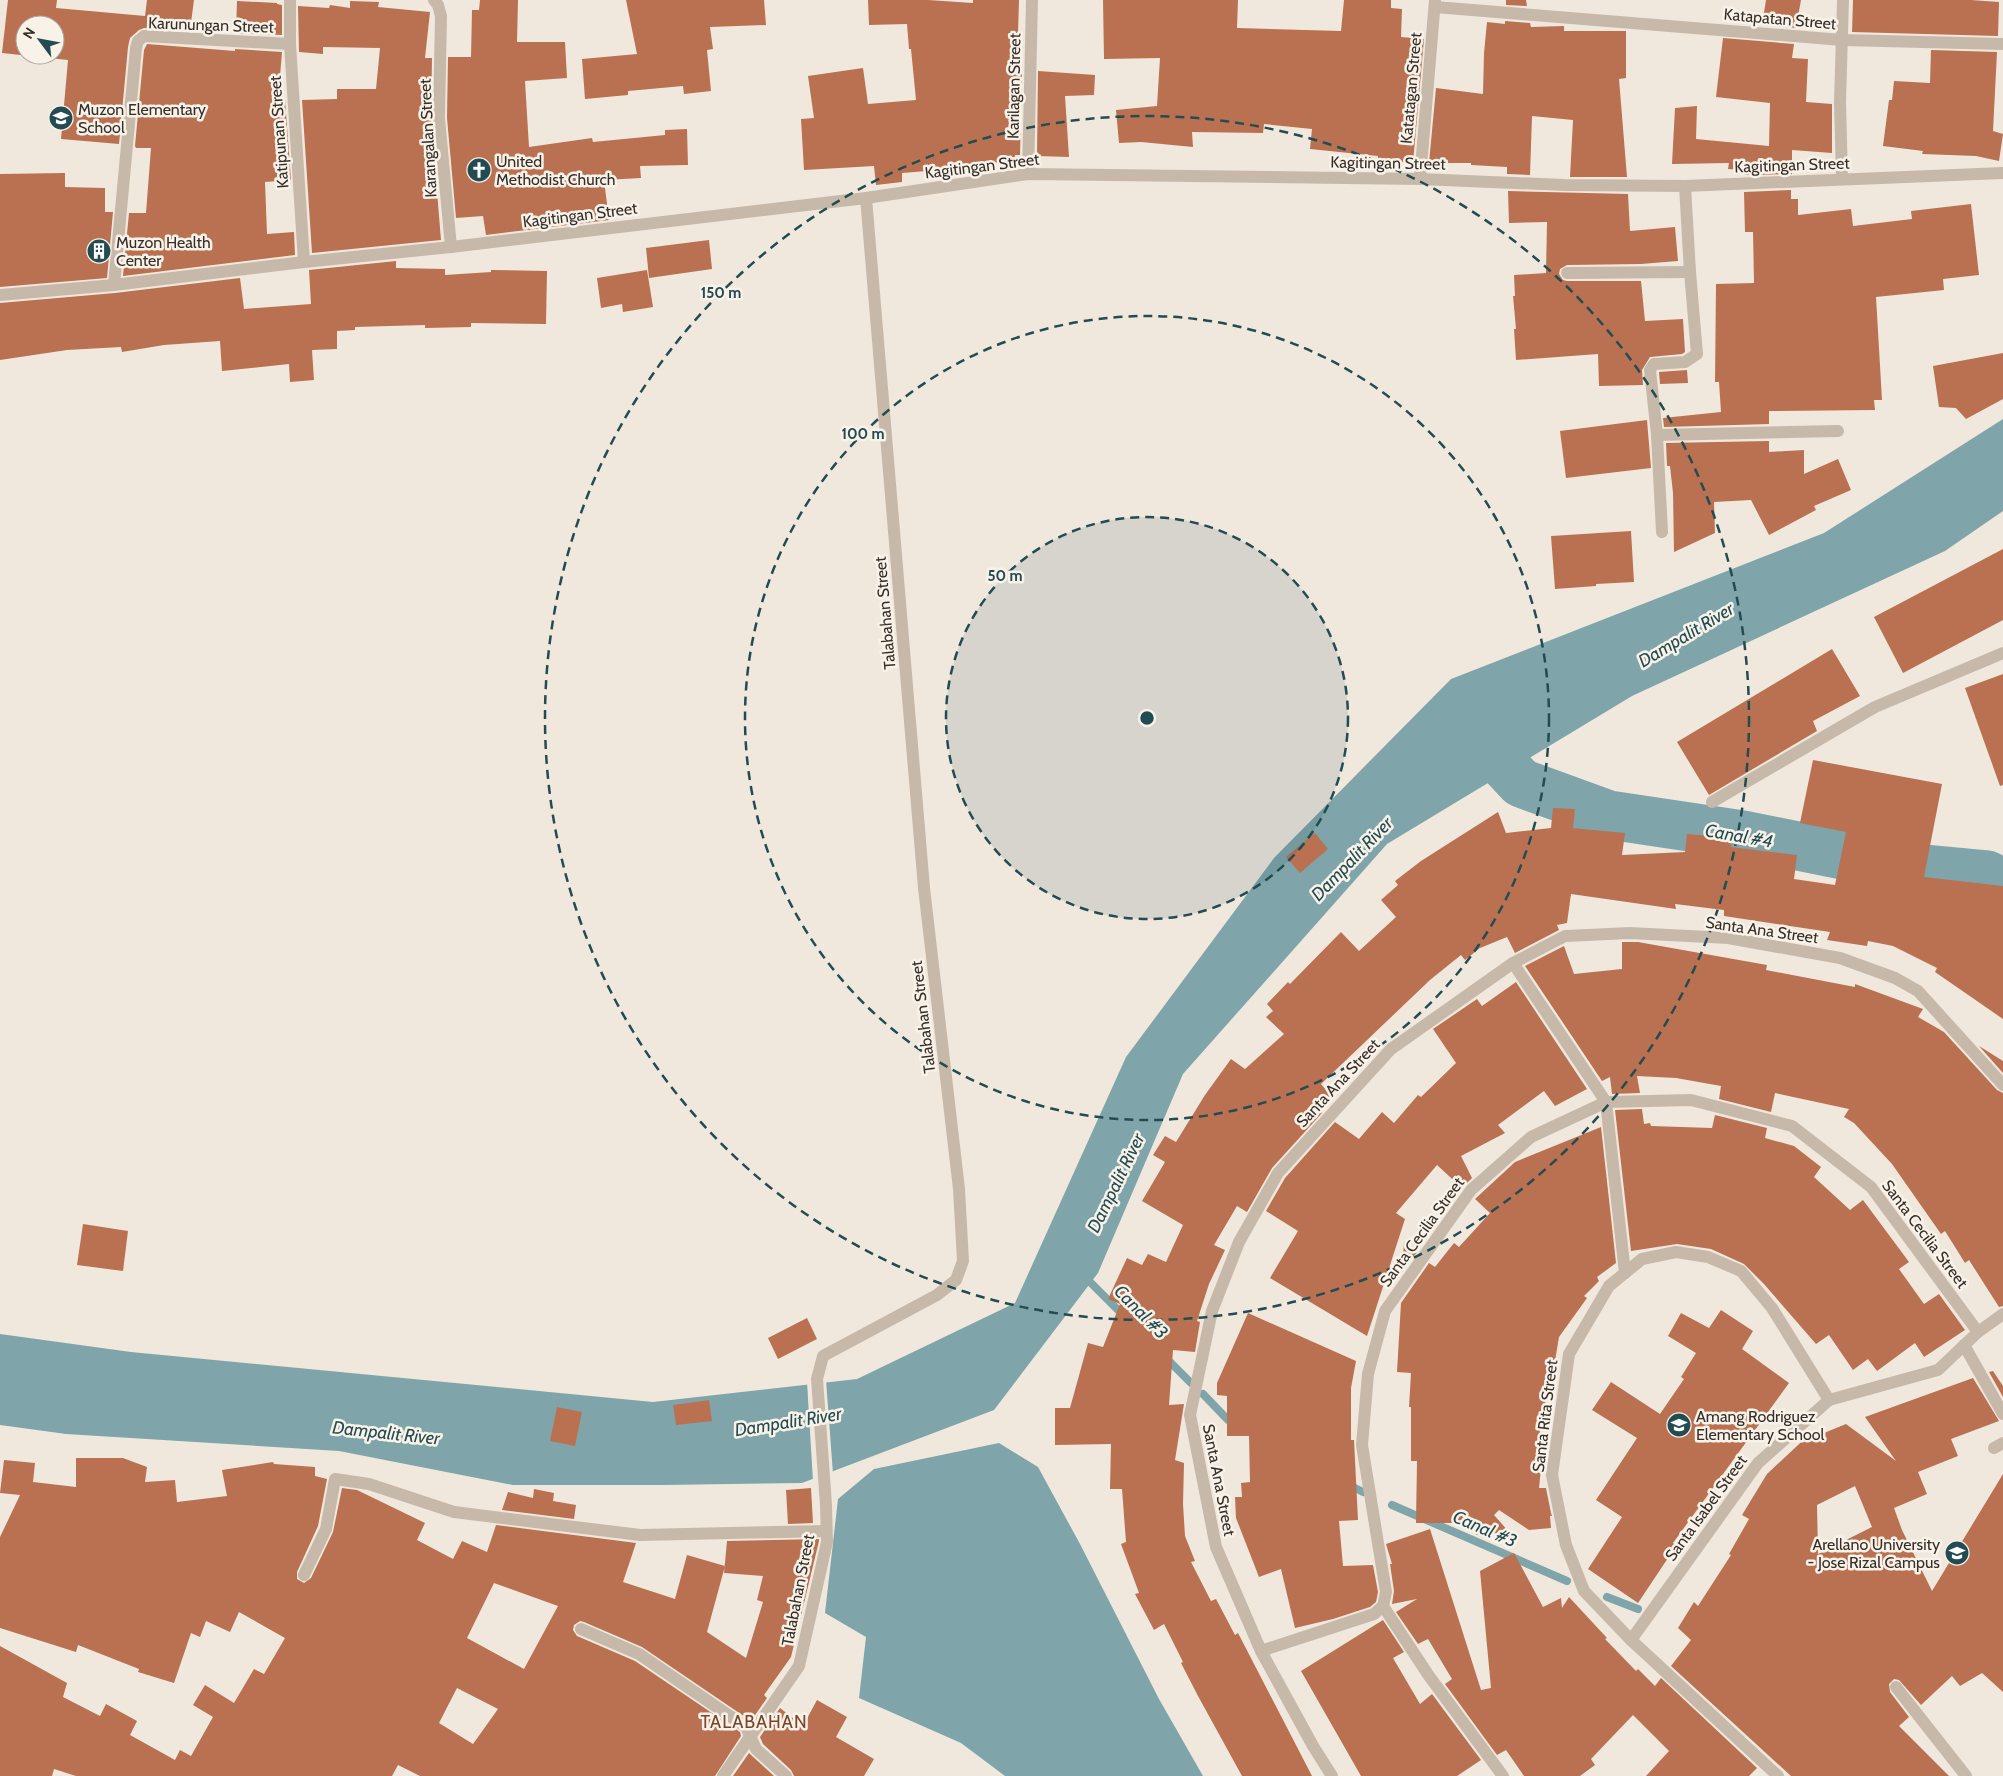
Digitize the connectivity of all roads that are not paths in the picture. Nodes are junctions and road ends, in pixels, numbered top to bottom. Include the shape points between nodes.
1 (290, 0) edge
2 (434, 0) edge
3 (1032, 0) edge
4 (1843, 0) edge
5 (1435, 4) edge
6 (1842, 40) junction
7 (290, 44) junction
8 (2003, 44) edge
9 (2003, 173) edge
10 (1028, 174) junction
11 (1420, 179) junction
12 (1842, 179) junction
13 (1685, 186) junction
14 (866, 198) junction
15 (451, 247) junction
16 (304, 262) junction
17 (1690, 272) junction
18 (1567, 273) dead end
19 (114, 285) junction
20 (0, 295) edge
21 (1838, 431) dead end
22 (1657, 435) junction
23 (1662, 532) dead end
24 (2003, 652) edge
25 (1712, 802) dead end
26 (1513, 963) junction
27 (2003, 1085) edge
28 (1606, 1102) junction
29 (1625, 1272) junction
30 (2003, 1314) edge
31 (1978, 1332) junction
32 (1964, 1345) junction
33 (1830, 1400) junction
34 (2003, 1414) edge
35 (826, 1531) junction
36 (304, 1575) dead end
37 (1383, 1606) junction
38 (581, 1628) dead end
39 (1631, 1640) junction
40 (1261, 1651) junction
41 (1896, 1687) dead end
42 (751, 1736) junction
43 (723, 1776) edge
44 (786, 1776) edge
45 (1332, 1776) edge
46 (1503, 1776) edge
47 (1778, 1776) edge
48 (1966, 1776) edge

1 - 7 street, Katipunan Street
2 - 15 street, Karangalan Street via 441,16 439,118
3 - 10 street, Karilagan Street
4 - 6 street
5 - 6 street, Katapatan Street
5 - 11 street, Katatagan Street
6 - 8 street, Katapatan Street
6 - 12 street
7 - 16 street, Katipunan Street
7 - 19 street, Karunungan Street via 144,36 138,41
9 - 12 street, Kagitingan Street
10 - 11 street, Kagitingan Street
10 - 14 street, Kagitingan Street
11 - 13 street, Kagitingan Street
12 - 13 street, Kagitingan Street
13 - 17 street
14 - 15 street, Kagitingan Street
14 - 35 street, Talabahan Street via 924,888 959,1189 963,1261 956,1280 937,1294 823,1356 817,1387
15 - 16 street, Kagitingan Street
16 - 19 street, Kagitingan Street
17 - 18 street
17 - 22 street via 1697,354 1685,362 1654,364 1650,370
19 - 20 street, Kagitingan Street
21 - 22 street
22 - 23 street
24 - 25 street via 1875,707
26 - 27 street, Santa Ana Street via 1565,936 1630,933 1728,938 1840,958 1895,978 1918,991
26 - 28 street
26 - 40 street, Santa Ana Street via 1391,1049 1278,1173 1239,1242 1212,1311 1190,1415 1216,1547
28 - 29 street
28 - 31 street, Santa Cecilia Street via 1691,1100 1792,1126 1871,1187
28 - 37 street, Santa Cecilia Street via 1531,1137 1471,1190 1385,1311 1368,1374 1362,1445 1386,1592
29 - 33 street, Santa Rita Street via 1642,1259 1676,1252 1708,1257 1741,1271 1772,1308
29 - 39 street, Santa Rita Street via 1609,1286 1569,1354 1552,1475 1566,1545 1584,1591
30 - 31 street, Santa Isabel Street
31 - 32 street, Santa Isabel Street
32 - 33 street, Santa Isabel Street via 1938,1370
32 - 34 street
33 - 39 street, Santa Isabel Street via 1758,1463
35 - 36 street via 640,1535 454,1512 369,1484 335,1478 326,1529
35 - 42 street, Talabahan Street via 817,1590 799,1666
37 - 40 street via 1374,1614
37 - 46 street via 1429,1676
38 - 42 street via 639,1654 746,1727
39 - 47 street, Santa Rita Street
40 - 45 street, Santa Ana Street
41 - 48 street
42 - 43 street, Talabahan Street
42 - 44 street via 756,1748

